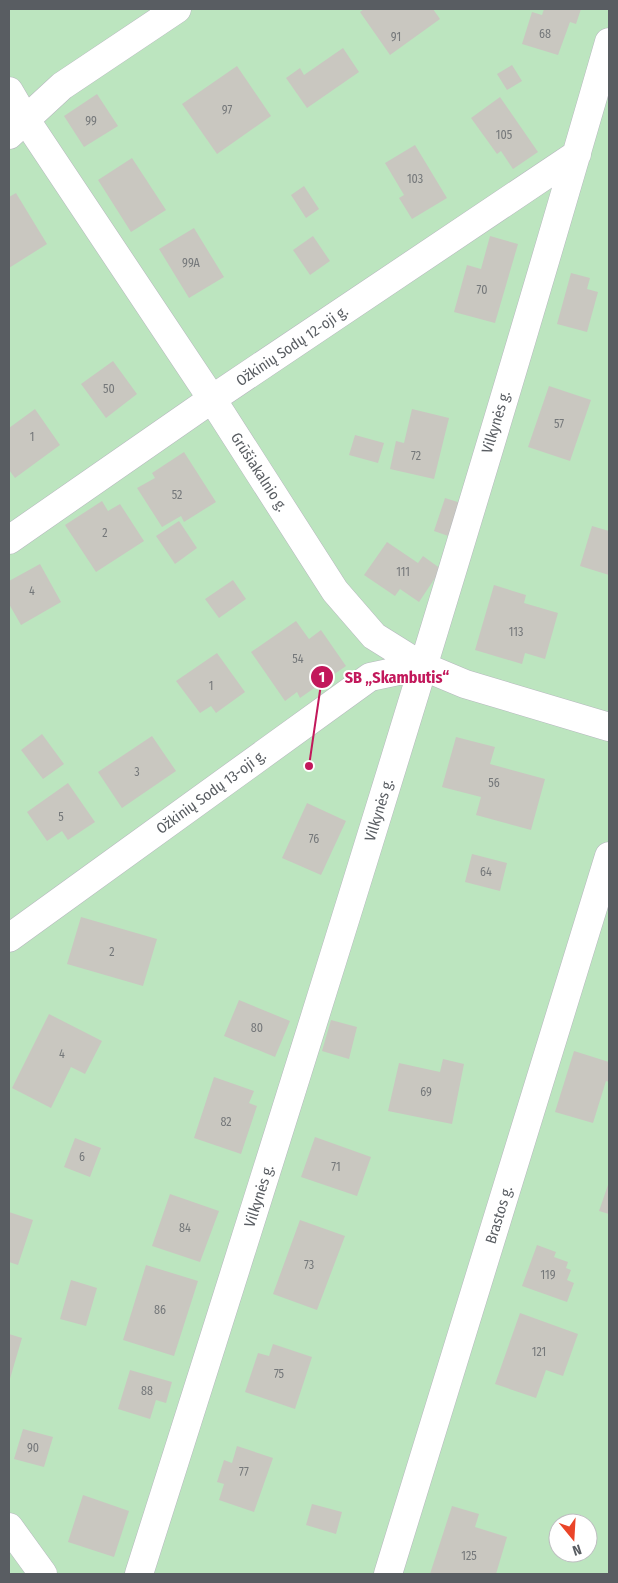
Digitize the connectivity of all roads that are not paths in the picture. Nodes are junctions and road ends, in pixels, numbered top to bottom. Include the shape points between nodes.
1 (177, 9) edge
2 (609, 42) edge
3 (9, 91) edge
4 (17, 127) edge
5 (577, 154) junction
6 (212, 399) junction
7 (9, 540) edge
8 (422, 666) junction
9 (609, 727) edge
10 (609, 856) edge
11 (9, 938) edge
12 (9, 1527) edge
13 (43, 1574) edge
14 (139, 1574) edge
15 (388, 1574) edge

1 - 4 street via 62,86
2 - 5 street, Vilkynės g.
3 - 4 street, Grūšiakalnio g.
4 - 6 street, Grūšiakalnio g.
5 - 6 street, Ožkinių Sodų 12-oji g.
5 - 8 street, Vilkynės g.
6 - 7 street, Ožkinių Sodų 12-oji g.
6 - 8 street, Grūšiakalnio g. via 335,591 374,636
8 - 9 street, Grūšiakalnio g. via 465,684
8 - 11 street, Ožkinių Sodų 13-oji g. via 370,677
8 - 14 street, Vilkynės g. via 290,1099
10 - 15 street, Brastos g.
12 - 13 street

